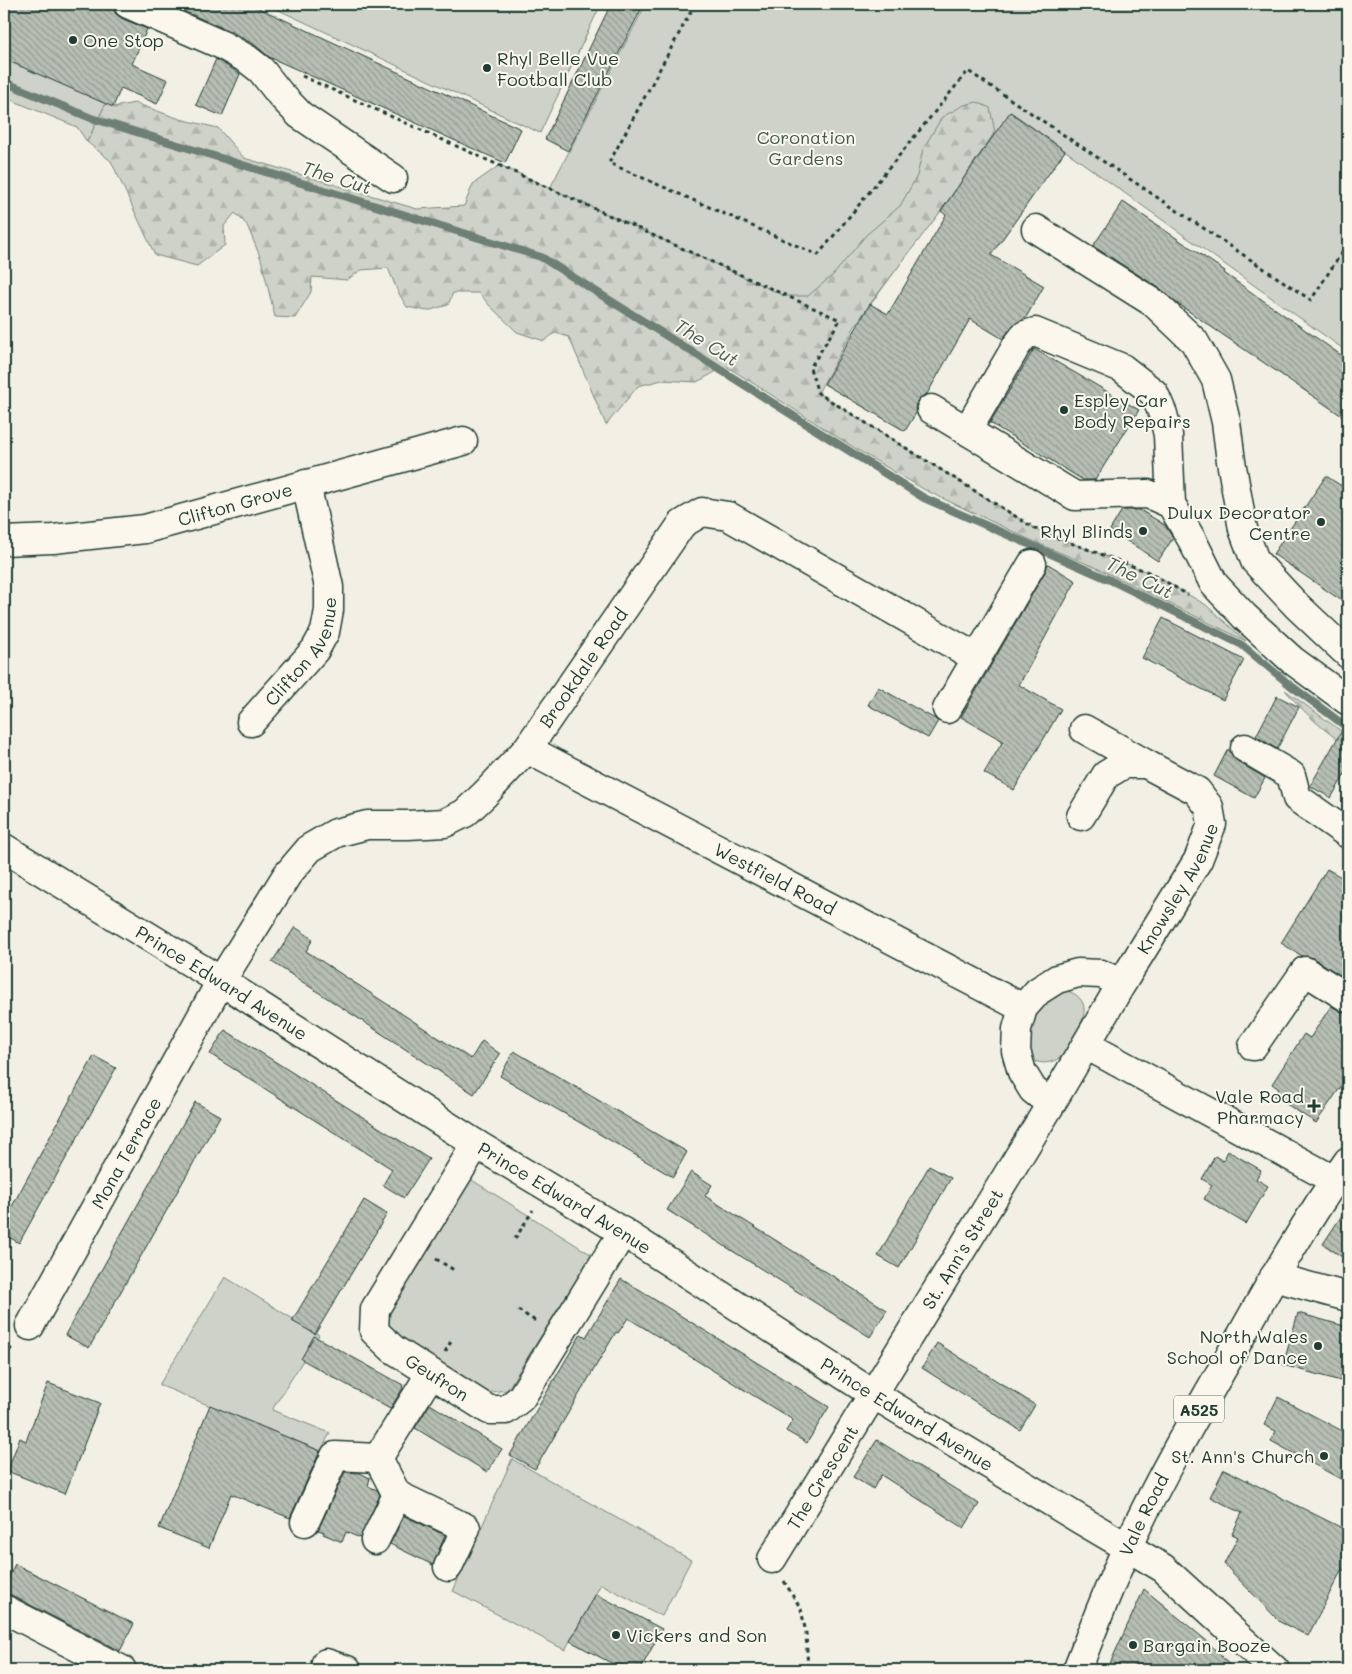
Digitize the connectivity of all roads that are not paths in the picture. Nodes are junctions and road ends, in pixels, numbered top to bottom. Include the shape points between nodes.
1 (128, 4) edge
2 (393, 178) dead end
3 (1036, 229) dead end
4 (931, 409) dead end
5 (967, 431) junction
6 (463, 441) dead end
7 (306, 484) junction
8 (1171, 504) junction
9 (4, 542) edge
10 (1032, 564) dead end
11 (1348, 653) edge
12 (977, 658) junction
13 (1348, 701) edge
14 (948, 709) dead end
15 (251, 722) dead end
16 (1084, 729) dead end
17 (1245, 748) dead end
18 (527, 749) junction
19 (1146, 764) junction
20 (1081, 816) dead end
21 (1348, 834) edge
22 (4, 848) edge
23 (221, 981) junction
24 (1122, 983) junction
25 (1348, 998) edge
26 (1023, 1008) junction
27 (1086, 1045) junction
28 (1253, 1046) dead end
29 (1051, 1104) junction
30 (476, 1144) junction
31 (1343, 1171) edge
32 (623, 1232) junction
33 (1274, 1277) junction
34 (1348, 1297) edge
35 (30, 1326) dead end
36 (431, 1373) junction
37 (873, 1394) junction
38 (378, 1458) junction
39 (397, 1495) junction
40 (304, 1522) dead end
41 (375, 1540) dead end
42 (1127, 1547) junction
43 (772, 1559) road end
44 (448, 1567) dead end
45 (4, 1609) edge
46 (119, 1670) edge
47 (1077, 1670) edge
48 (1275, 1670) edge

1 - 2 street via 247,59 261,70 300,115
3 - 11 street via 1154,303 1194,341 1216,380 1243,529 1255,561
4 - 5 street
5 - 8 street via 1075,496 1148,494
5 - 8 street via 1017,345 1024,335 1035,332 1122,368 1154,393 1168,436
6 - 7 street, Clifton Grove
7 - 9 street, Clifton Grove via 145,529
7 - 15 street, Clifton Avenue via 329,587 325,632 315,650
8 - 13 street via 1214,584 1292,660
10 - 12 street
12 - 14 street
12 - 18 street, Brookdale Road via 728,516 702,512 682,524
16 - 19 street, Knowsley Avenue
17 - 21 street via 1291,775 1297,798
18 - 23 street, Brookdale Road via 465,813 445,823 367,824 336,833 310,848 287,875
18 - 26 street, Westfield Road
19 - 20 street via 1124,764 1106,775
19 - 24 street, Knowsley Avenue via 1197,791 1208,807 1212,824 1198,860
22 - 23 street, Prince Edward Avenue
23 - 30 street, Prince Edward Avenue
23 - 35 street, Mona Terrace
24 - 26 street via 1101,974 1078,973 1057,979 1038,991
24 - 27 street
25 - 28 street via 1305,971
26 - 29 street via 1017,1029 1016,1051 1022,1072 1033,1090
27 - 29 street
27 - 31 street
29 - 37 street, St. Ann's Street
30 - 32 street, Prince Edward Avenue
30 - 36 street, Geufron via 375,1309 374,1330 393,1349
31 - 33 street, Vale Road / A525
32 - 36 street, Geufron via 521,1398 506,1410 489,1410
32 - 37 street, Prince Edward Avenue
33 - 34 street
33 - 42 street, Vale Road / A525 via 1183,1438
36 - 38 street
37 - 42 street, Prince Edward Avenue
37 - 43 street, The Crescent
38 - 39 street
38 - 40 street via 335,1456
39 - 41 street
39 - 44 street via 466,1528
42 - 47 street, Vale Road / A525
42 - 48 street, Prince Edward Avenue via 1163,1568
45 - 46 street

